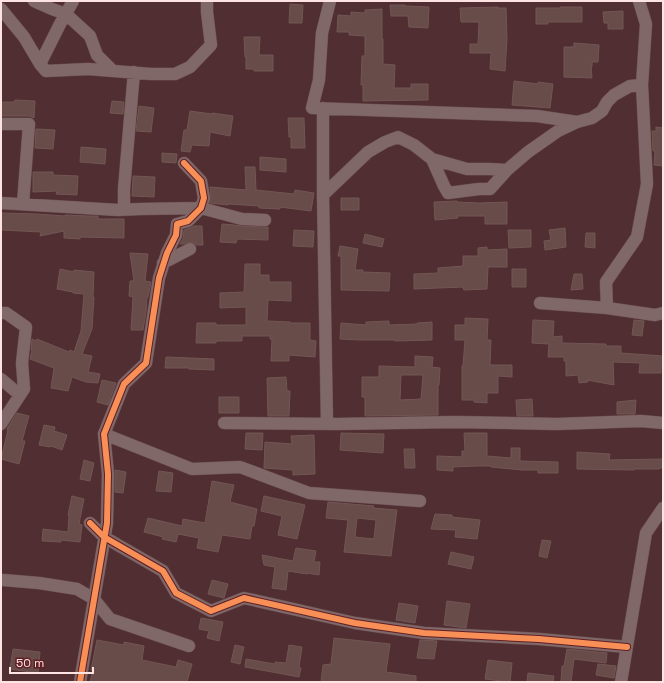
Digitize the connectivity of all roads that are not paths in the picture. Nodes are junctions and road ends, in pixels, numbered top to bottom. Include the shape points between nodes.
1 (34, 1) edge
2 (74, 1) edge
3 (207, 1) edge
4 (330, 1) edge
5 (639, 1) edge
6 (1, 8) edge
7 (66, 14) junction
8 (40, 64) junction
9 (113, 71) junction
10 (134, 72) junction
11 (642, 85) junction
12 (323, 108) junction
13 (577, 122) junction
14 (1, 124) edge
15 (432, 158) junction
16 (184, 163) dead end
17 (507, 170) junction
18 (323, 196) junction
19 (1, 203) edge
20 (23, 204) junction
21 (201, 208) junction
22 (124, 210) junction
23 (265, 220) dead end
24 (190, 249) dead end
25 (164, 263) junction
26 (540, 303) dead end
27 (607, 308) junction
28 (1, 313) edge
29 (663, 313) edge
30 (1, 379) edge
31 (20, 395) junction
32 (224, 423) dead end
33 (663, 423) edge
34 (1, 424) edge
35 (327, 424) junction
36 (104, 434) junction
37 (420, 501) dead end
38 (663, 508) edge
39 (90, 523) dead end
40 (104, 537) junction
41 (3, 580) dead end
42 (94, 599) junction
43 (189, 646) dead end
44 (627, 647) junction
45 (80, 682) edge
46 (621, 682) edge

1 - 7 street
2 - 7 street
3 - 10 street via 211,45 190,67 175,74
4 - 12 street via 322,32 319,80 312,108
5 - 11 street via 646,24
6 - 8 street via 24,37
7 - 8 street
7 - 9 street via 90,36 97,55
8 - 9 street via 46,71
9 - 10 street
10 - 22 street
11 - 13 street via 630,86 614,95 602,111 592,118
11 - 27 street via 647,184 636,237 606,282
12 - 13 street via 537,116
12 - 18 street
13 - 17 street via 558,131
14 - 20 street via 29,124
15 - 17 street via 467,169
15 - 17 street via 448,192 490,189
15 - 18 street via 398,137 392,139 368,152
16 - 21 street via 201,181 204,198
18 - 35 street
19 - 20 street
20 - 22 street
21 - 22 street
21 - 23 street via 242,219
21 - 25 street via 188,221 177,224 176,235
24 - 25 street
25 - 36 street via 159,278 146,363 124,384
26 - 27 street
27 - 29 street via 655,315
28 - 31 street via 6,313 26,326 22,363 24,389
30 - 31 street
31 - 34 street
32 - 35 street
33 - 35 street via 641,421 557,424
36 - 37 street via 192,469 240,468 309,493
36 - 40 street via 108,474 107,523
38 - 44 street via 646,533
39 - 40 street
40 - 42 street
40 - 44 street via 163,571 176,593 212,611 244,598 356,623 424,633
41 - 42 street via 77,589
42 - 43 street via 110,619
42 - 45 street
44 - 46 street

